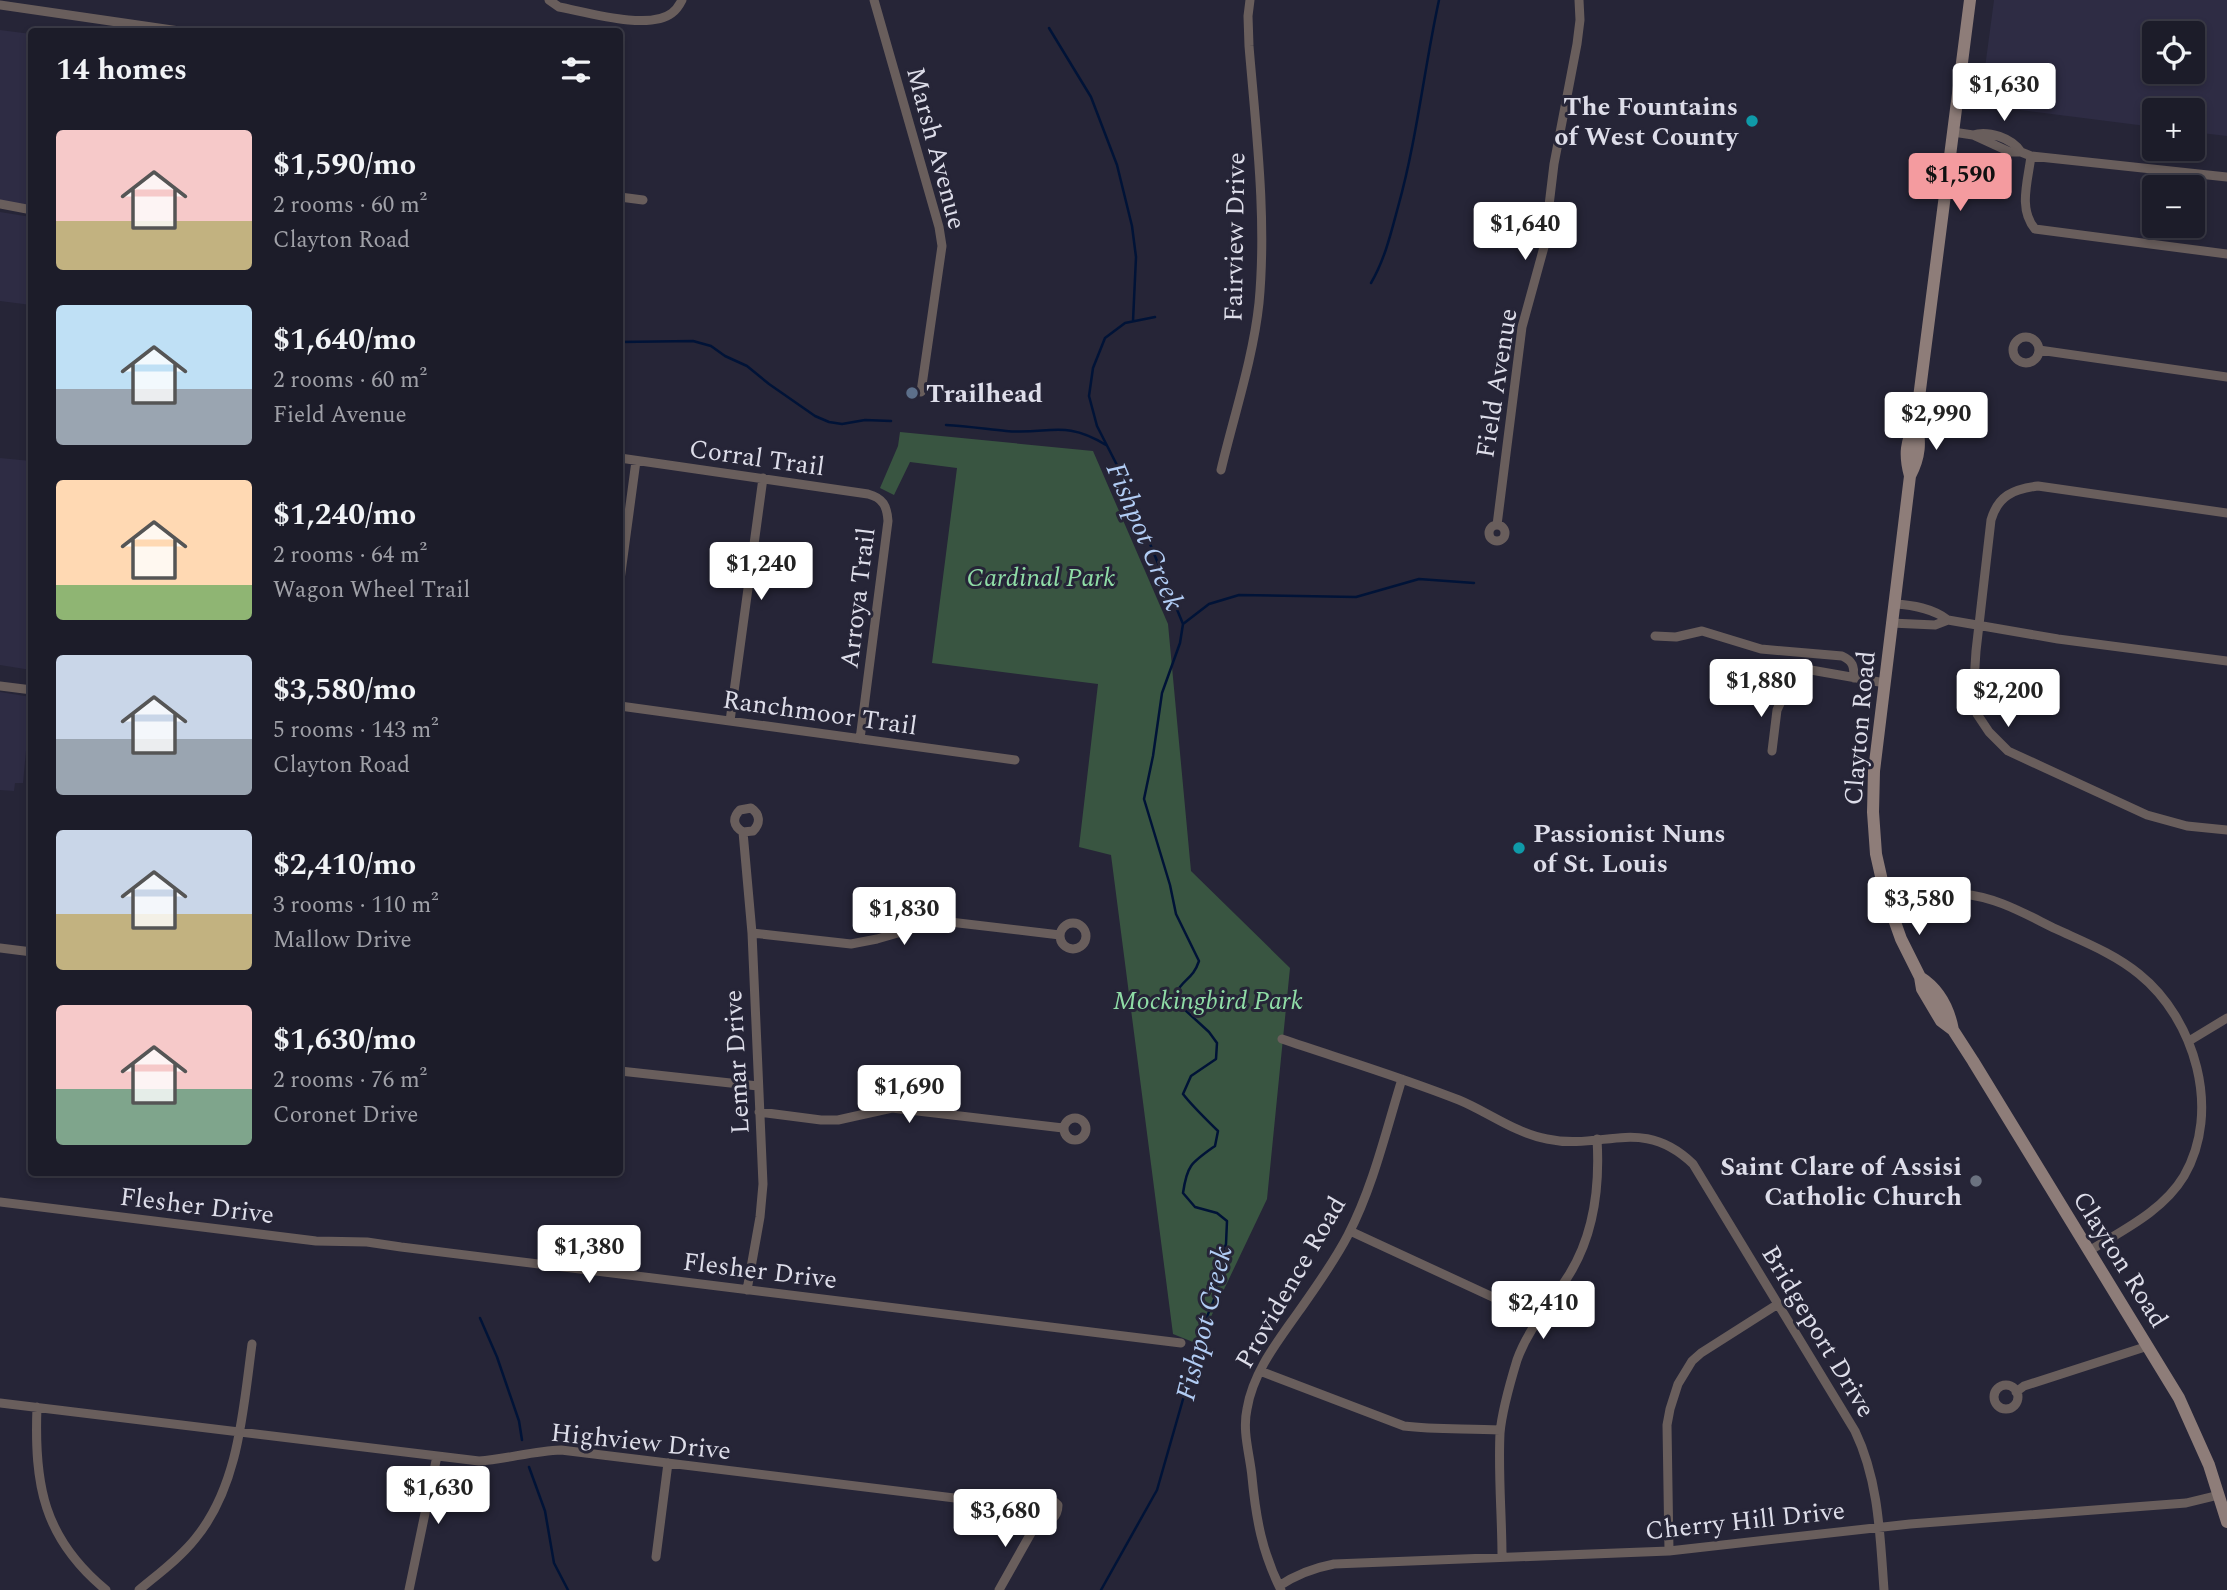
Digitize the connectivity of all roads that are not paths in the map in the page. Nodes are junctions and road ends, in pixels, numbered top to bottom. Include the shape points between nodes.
1 (549, 0) edge
2 (682, 0) edge
3 (874, 0) edge
4 (1250, 0) edge
5 (1579, 0) edge
6 (1970, 0) edge
7 (0, 5) edge
8 (158, 28) edge
9 (1953, 132) junction
10 (2031, 156) junction
11 (2227, 177) edge
12 (623, 197) edge
13 (643, 200) dead end
14 (0, 204) edge
15 (28, 209) edge
16 (2227, 254) edge
17 (2039, 350) dead end
18 (2227, 377) edge
19 (922, 392) dead end
20 (623, 459) edge
21 (636, 461) junction
22 (1221, 470) dead end
23 (763, 478) junction
24 (885, 504) joint
25 (2227, 513) edge
26 (1497, 525) dead end
27 (623, 558) edge
28 (1894, 604) junction
29 (1948, 620) junction
30 (1891, 624) junction
31 (1980, 624) junction
32 (1655, 636) dead end
33 (2227, 662) edge
34 (1791, 671) junction
35 (1854, 678) junction
36 (1885, 682) junction
37 (0, 686) edge
38 (28, 690) edge
39 (1783, 697) junction
40 (623, 706) edge
41 (730, 721) junction
42 (860, 739) junction
43 (1772, 751) dead end
44 (1015, 760) dead end
45 (2227, 830) edge
46 (743, 832) dead end
47 (1890, 909) junction
48 (751, 933) junction
49 (1060, 935) dead end
50 (0, 948) edge
51 (28, 952) edge
52 (2227, 1018) edge
53 (1282, 1039) dead end
54 (2189, 1041) junction
55 (623, 1071) edge
56 (1402, 1079) junction
57 (758, 1086) junction
58 (759, 1112) junction
59 (1063, 1128) dead end
60 (1597, 1139) junction
61 (0, 1202) edge
62 (1350, 1231) junction
63 (2089, 1251) junction
64 (747, 1290) junction
65 (1778, 1304) junction
66 (1538, 1318) junction
67 (1181, 1343) dead end
68 (252, 1344) dead end
69 (2148, 1346) junction
70 (1260, 1371) junction
71 (2016, 1392) dead end
72 (0, 1403) edge
73 (37, 1407) junction
74 (1500, 1430) junction
75 (240, 1432) junction
76 (437, 1456) junction
77 (668, 1463) junction
78 (2219, 1495) junction
79 (1028, 1507) junction
80 (2227, 1522) edge
81 (1035, 1526) junction
82 (1879, 1528) junction
83 (1669, 1550) junction
84 (656, 1557) dead end
85 (1502, 1557) junction
86 (1280, 1588) edge
87 (106, 1590) edge
88 (139, 1590) edge
89 (409, 1590) edge
90 (999, 1590) edge
91 (1884, 1590) edge

1 - 2 street via 559,7 637,21 673,13
3 - 19 street, Marsh Avenue via 942,246
4 - 22 street, Fairview Drive via 1261,228 1259,300
5 - 26 street, Field Avenue via 1577,44 1544,247 1522,327
6 - 9 main road, Clayton Road
7 - 8 street
9 - 10 street via 1997,136
9 - 28 main road, Clayton Road via 1916,421 1908,438 1910,476
10 - 11 street
10 - 16 street via 2024,211 2035,229
12 - 13 street
14 - 15 street
17 - 18 street
20 - 21 street, Corral Trail
21 - 23 street, Corral Trail
21 - 27 street
23 - 24 street, Corral Trail via 868,494
23 - 41 street
24 - 42 street, Arroya Trail via 888,522
25 - 31 street via 2038,486 2016,491 1994,508
28 - 29 street via 1938,612
28 - 30 main road, Clayton Road
29 - 30 street via 1935,625
29 - 31 street
30 - 36 main road, Clayton Road
31 - 33 street
31 - 45 street via 1973,697 1977,714 2008,751 2147,815
32 - 35 street via 1702,631 1760,649 1842,656 1854,665
34 - 35 street
34 - 39 street via 1794,686
34 - 39 street via 1778,665 1763,676 1762,686 1768,694
35 - 36 street
36 - 47 main road, Clayton Road via 1873,812 1876,855
37 - 38 street
39 - 43 street
40 - 41 street, Ranchmoor Trail
41 - 42 street, Ranchmoor Trail
42 - 44 street, Ranchmoor Trail
46 - 48 street, Lemar Drive
47 - 54 street via 1938,894 1986,897 2012,907 2118,959 2140,975 2168,1005
47 - 63 main road, Clayton Road via 1922,989 1941,1021 1953,1030
48 - 49 street via 851,944 950,922
48 - 57 street, Lemar Drive
50 - 51 street
52 - 54 street
53 - 56 street, Bridgeport Drive
54 - 63 street via 2198,1071 2201,1119 2184,1175 2156,1208
55 - 57 street
56 - 60 street, Bridgeport Drive via 1545,1139
56 - 62 street, Providence Road
57 - 58 street, Lemar Drive
58 - 59 street via 838,1120 892,1108
58 - 64 street, Lemar Drive via 763,1184
60 - 65 street, Bridgeport Drive via 1650,1139 1688,1159
60 - 66 street via 1598,1190 1588,1231 1569,1276
61 - 64 street, Flesher Drive
62 - 66 street
62 - 70 street, Providence Road
63 - 69 main road, Clayton Road
64 - 67 street, Flesher Drive
65 - 82 street, Bridgeport Drive via 1856,1431 1870,1466
65 - 83 street via 1700,1353 1678,1384 1667,1425
66 - 74 street via 1518,1358
68 - 75 street
69 - 71 street
69 - 78 main road, Clayton Road via 2194,1429
70 - 74 street via 1404,1426
70 - 86 street, Providence Road via 1246,1410 1245,1428 1261,1541
72 - 73 street, Highview Drive
73 - 75 street, Highview Drive
73 - 87 street via 35,1449 49,1516 68,1551
74 - 85 street
75 - 76 street, Highview Drive
75 - 88 street via 224,1486 206,1524 180,1556
76 - 77 street, Highview Drive via 479,1461 561,1450
76 - 89 street
77 - 79 street, Highview Drive
77 - 84 street
78 - 80 main road, Clayton Road
78 - 82 street, Cherry Hill Drive via 2186,1503
79 - 81 street
79 - 81 street, Highview Drive via 1043,1497 1058,1505 1054,1518
81 - 90 street, Highview Drive
82 - 83 street, Cherry Hill Drive
82 - 91 street, Bridgeport Drive
83 - 85 street, Cherry Hill Drive
85 - 86 street, Cherry Hill Drive via 1334,1564 1295,1575

